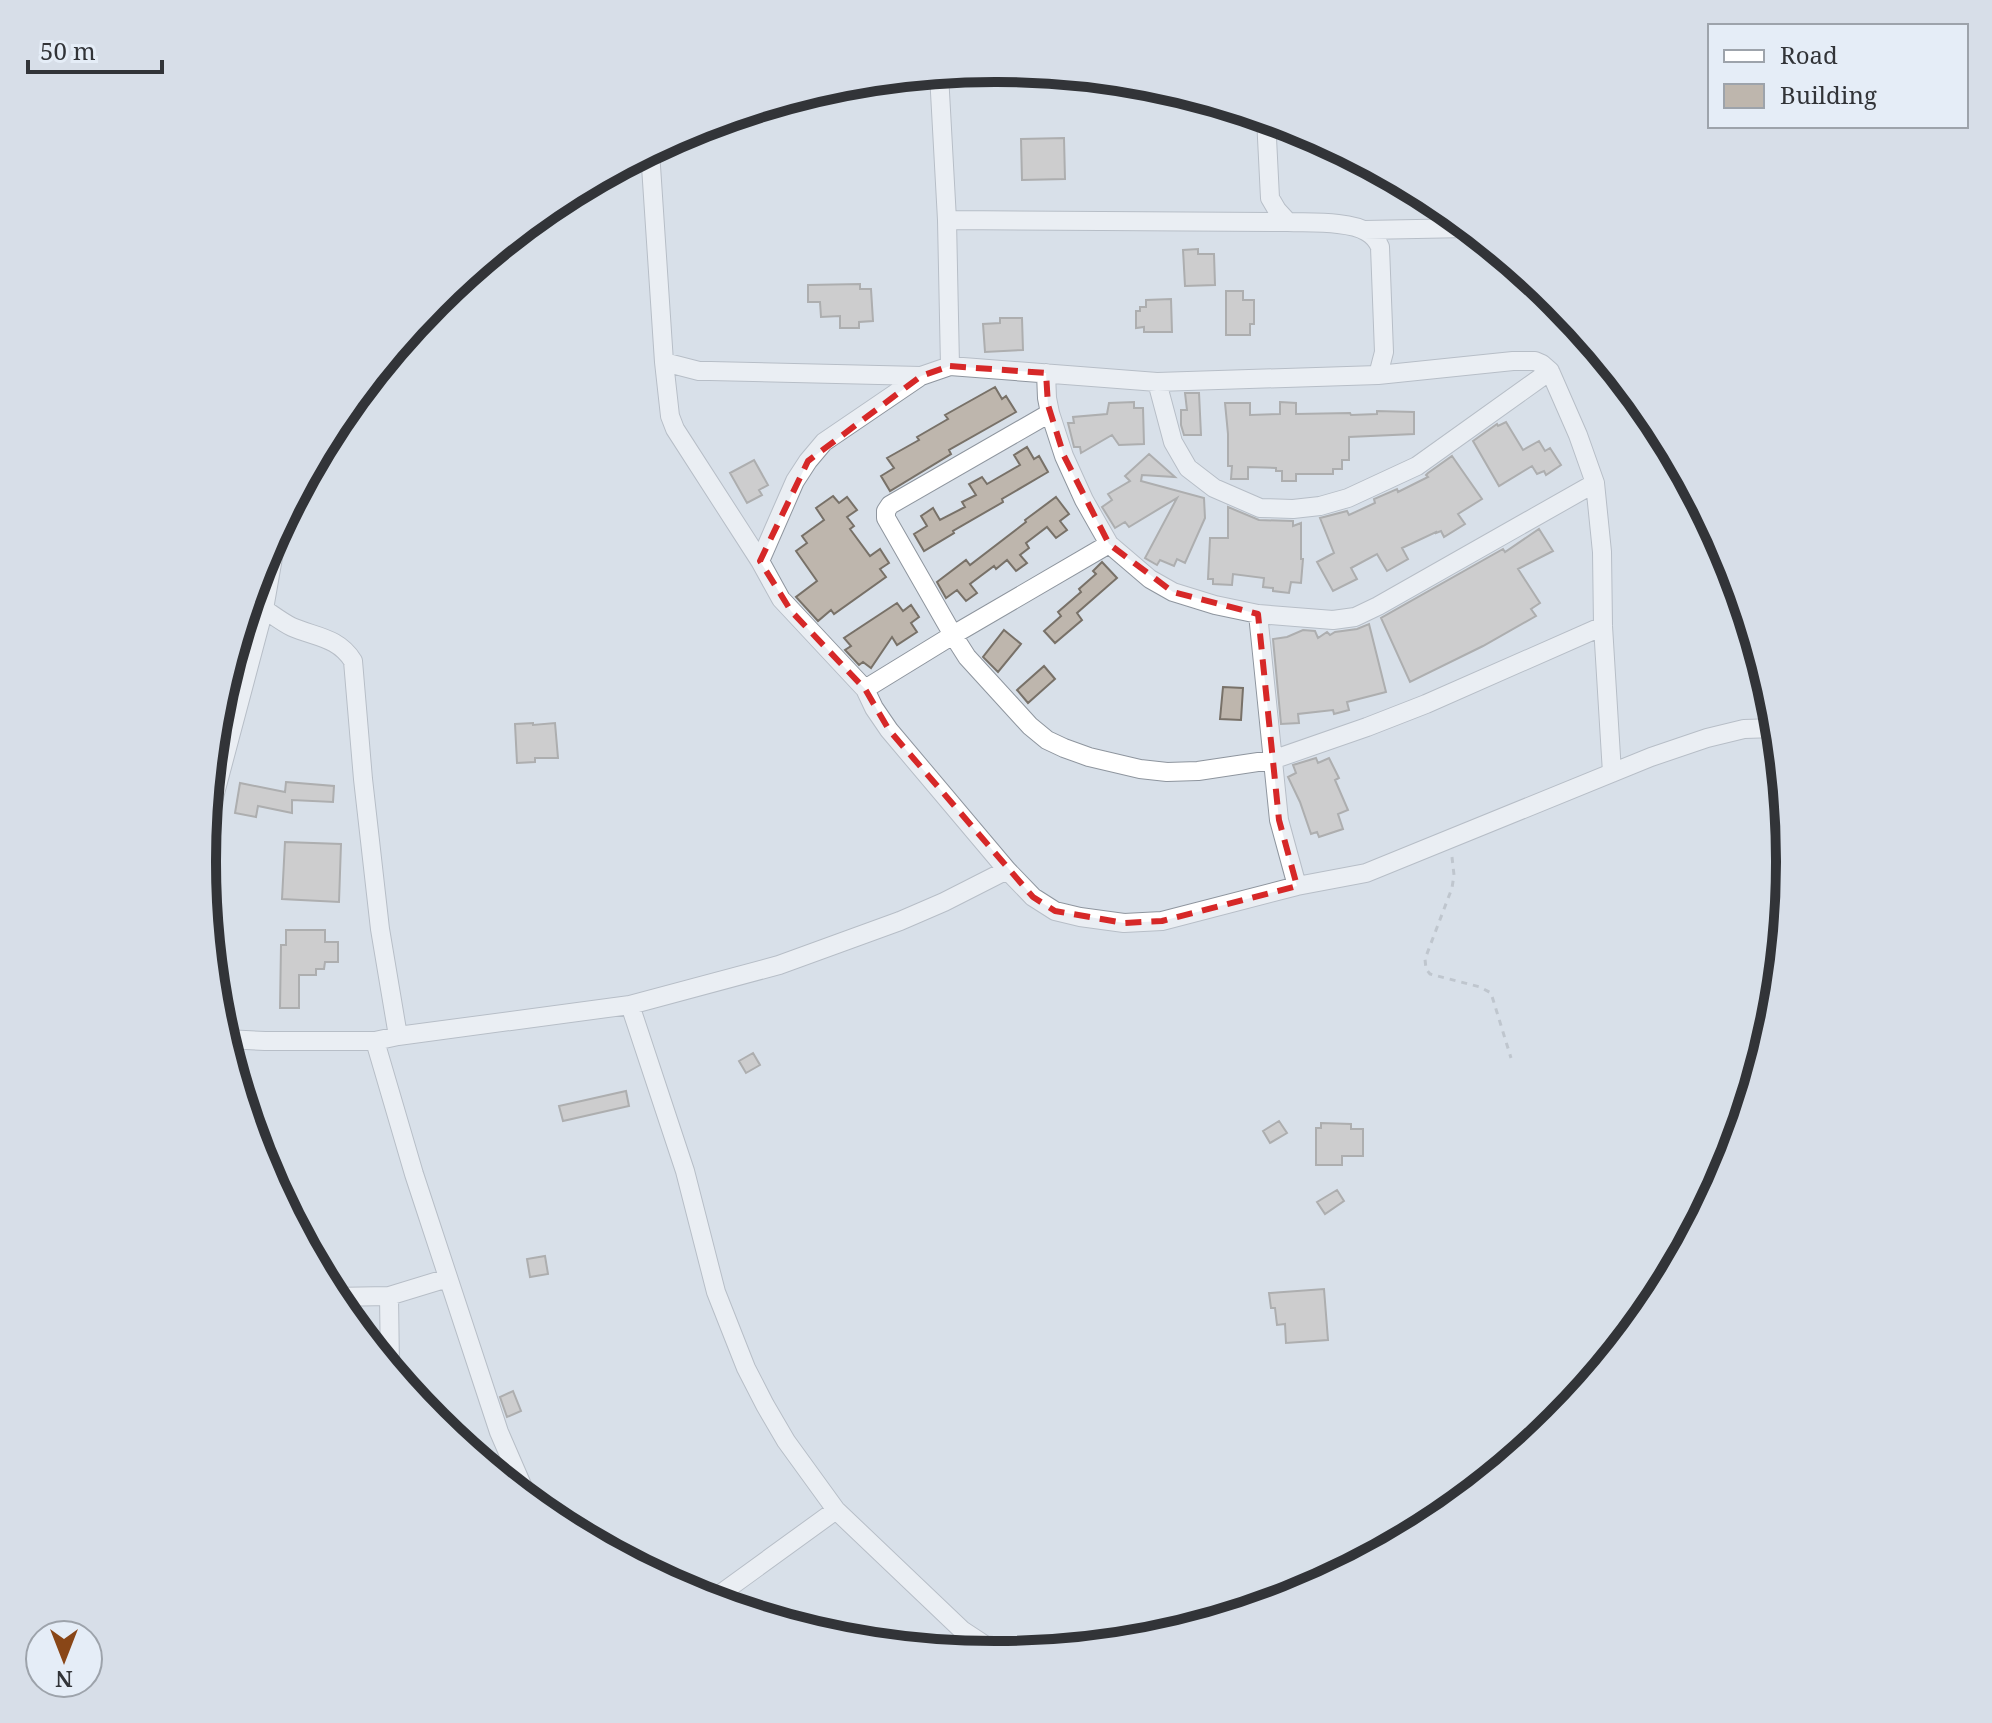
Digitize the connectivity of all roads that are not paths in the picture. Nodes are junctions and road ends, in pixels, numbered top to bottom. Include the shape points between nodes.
1 (940, 85) edge
2 (1267, 131) edge
3 (651, 162) edge
4 (947, 220) junction
5 (1288, 222) junction
6 (1450, 228) edge
7 (1364, 230) junction
8 (664, 362) junction
9 (950, 366) junction
10 (1550, 371) junction
11 (1046, 373) junction
12 (1378, 375) junction
13 (921, 376) junction
14 (1157, 382) junction
15 (1050, 413) junction
16 (1595, 483) junction
17 (1109, 544) junction
18 (760, 561) junction
19 (269, 583) edge
20 (264, 609) junction
21 (1258, 614) junction
22 (1603, 626) junction
23 (953, 635) junction
24 (865, 689) junction
25 (1764, 728) edge
26 (1272, 760) junction
27 (223, 765) edge
28 (1612, 773) junction
29 (1007, 870) junction
30 (1297, 886) junction
31 (630, 1005) junction
32 (398, 1036) junction
33 (237, 1040) edge
34 (375, 1041) junction
35 (448, 1278) junction
36 (389, 1296) junction
37 (349, 1297) edge
38 (390, 1350) edge
39 (515, 1475) edge
40 (836, 1510) junction
41 (723, 1592) edge
42 (978, 1640) edge

1 - 4 street
2 - 5 street via 1270,198
3 - 8 street
4 - 5 street
4 - 9 street
5 - 7 street
6 - 7 street
7 - 12 street via 1380,247 1384,352
8 - 13 street via 699,371
8 - 18 street via 675,429
9 - 11 street
9 - 13 street
10 - 12 street via 1535,361 1513,361
10 - 14 street via 1417,466 1348,498 1293,509 1260,508 1214,488 1188,468 1173,442
10 - 16 street
11 - 14 street
11 - 15 street
12 - 14 street
13 - 18 street via 824,442 795,481
15 - 17 street via 1074,478
15 - 23 street via 886,511
16 - 21 street via 1355,617
16 - 22 street
17 - 21 street via 1173,592
17 - 23 street
18 - 24 street via 781,599
19 - 20 street
20 - 27 street
20 - 32 street via 290,626 332,640 353,661 378,914
21 - 26 street
22 - 26 street via 1426,704
22 - 28 street
23 - 24 street
23 - 26 street via 1030,726 1064,748 1167,772
24 - 29 street via 889,730
25 - 28 street via 1707,738
26 - 30 street via 1279,820
28 - 30 street via 1366,873
29 - 30 street via 1055,911 1124,923 1162,921
29 - 31 street via 855,939
31 - 32 street
31 - 40 street via 685,1171 716,1292 746,1368 786,1441
32 - 34 street
33 - 34 street
34 - 35 street
35 - 36 street
35 - 39 street
36 - 37 street
36 - 38 street
40 - 41 street
40 - 42 street

